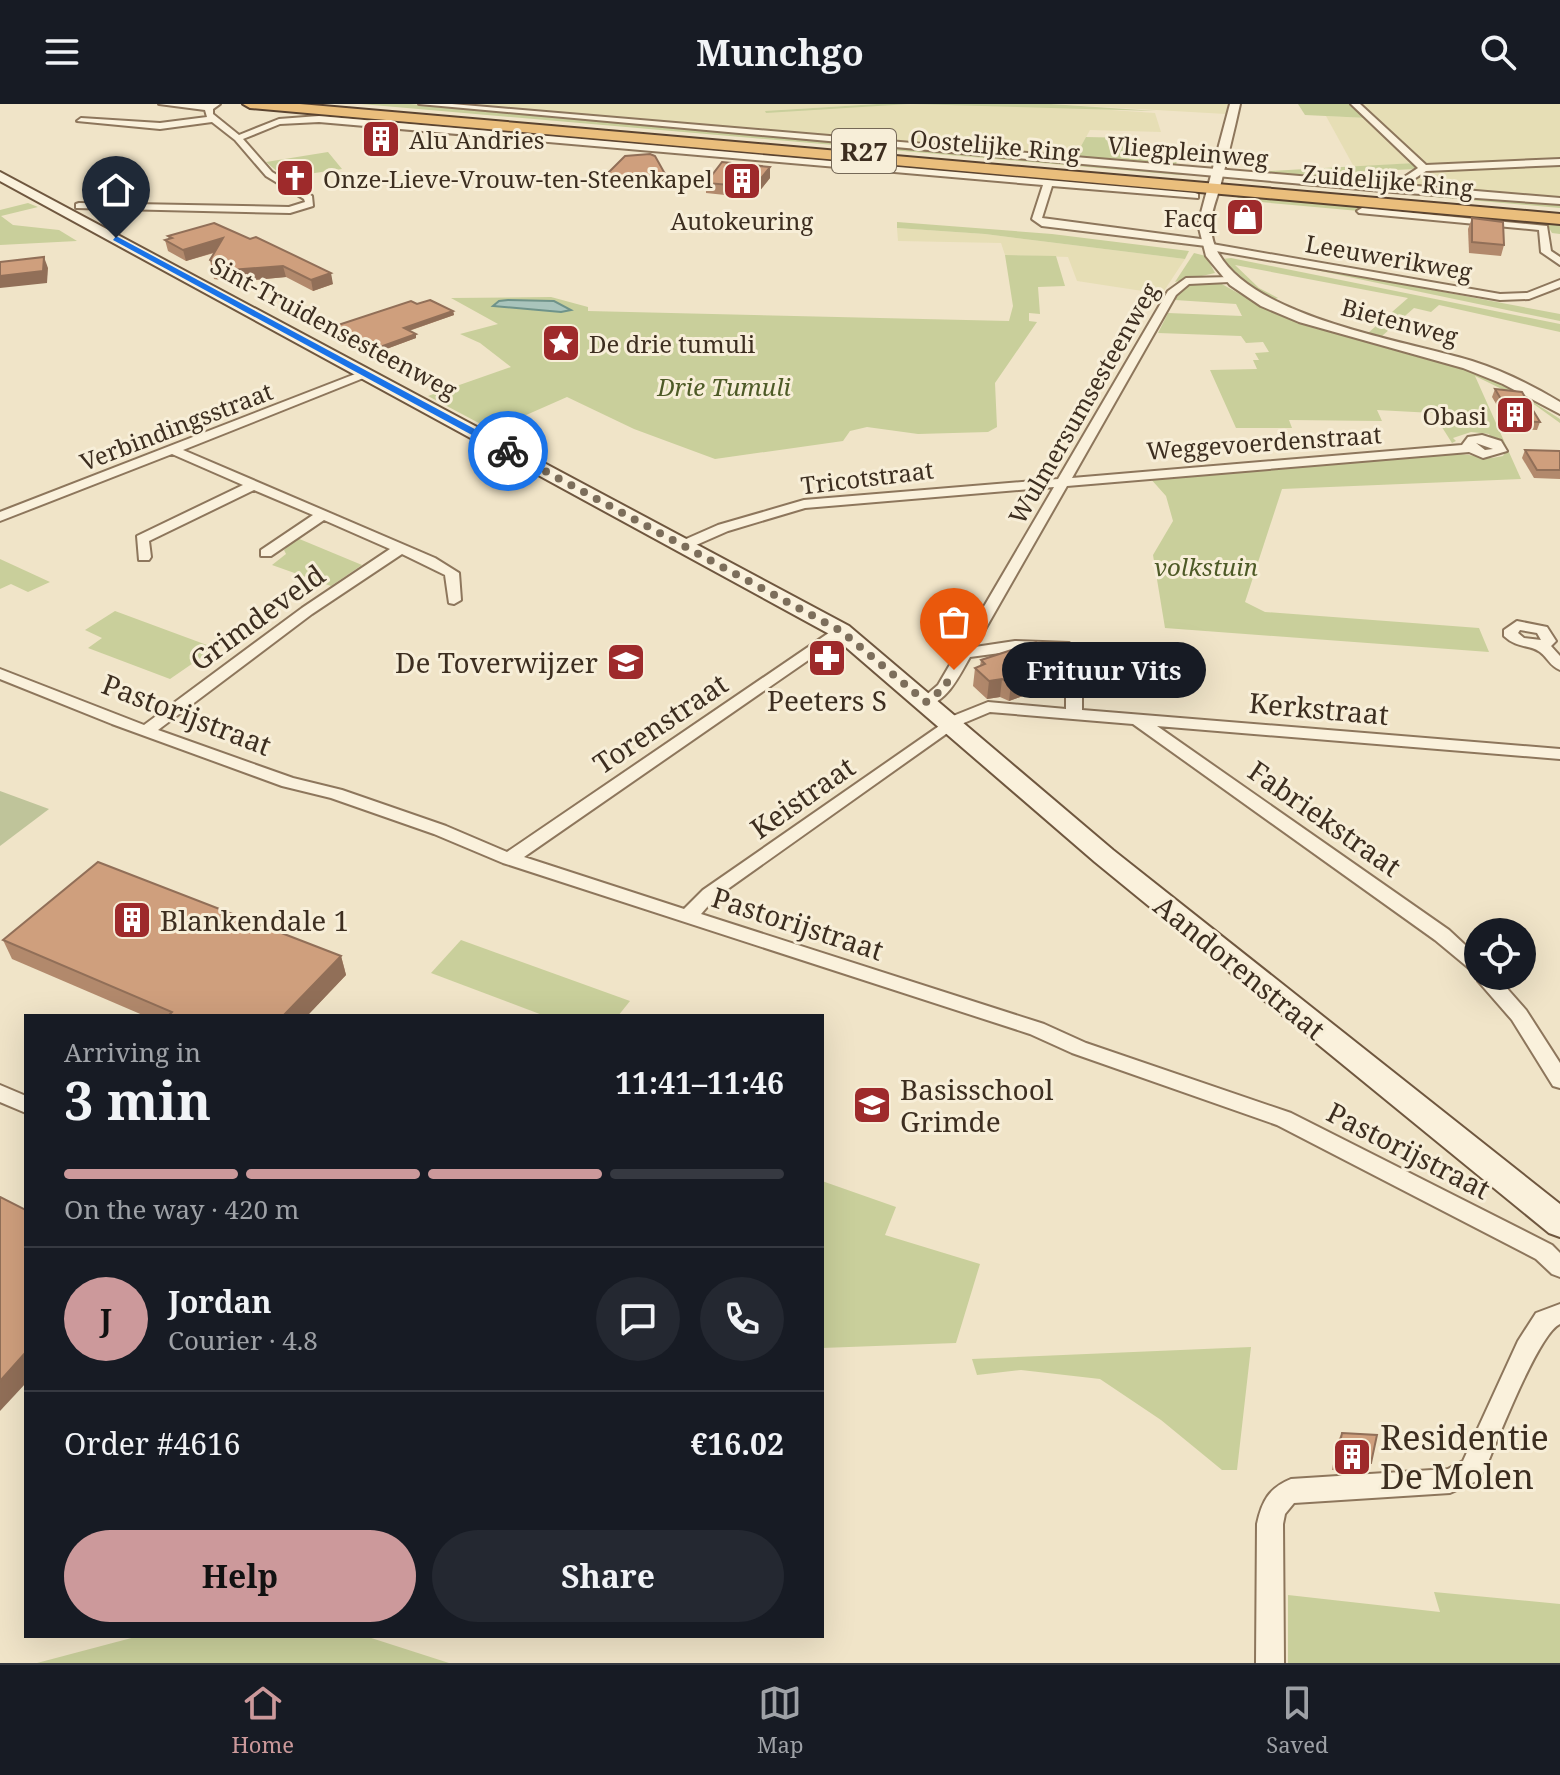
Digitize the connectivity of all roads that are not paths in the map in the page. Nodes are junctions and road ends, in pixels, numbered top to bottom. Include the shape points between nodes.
1 (163, 104) edge
2 (250, 104) edge
3 (327, 104) edge
4 (423, 104) edge
5 (1235, 104) edge
6 (1355, 104) edge
7 (213, 106) edge
8 (213, 119) junction
9 (81, 121) dead end
10 (238, 138) junction
11 (1560, 162) edge
12 (1424, 168) junction
13 (0, 176) edge
14 (1048, 183) junction
15 (1209, 184) junction
16 (1393, 189) junction
17 (1560, 201) edge
18 (60, 209) junction
19 (1362, 211) dead end
20 (1560, 212) edge
21 (1560, 219) edge
22 (1209, 245) junction
23 (1560, 262) edge
24 (1229, 279) junction
25 (1560, 283) edge
26 (367, 373) junction
27 (1560, 409) edge
28 (1469, 448) dead end
29 (176, 451) junction
30 (1063, 480) junction
31 (253, 485) junction
32 (322, 515) junction
33 (0, 517) edge
34 (682, 546) junction
35 (401, 548) junction
36 (266, 553) dead end
37 (144, 557) dead end
38 (454, 600) dead end
39 (841, 631) junction
40 (1543, 646) dead end
41 (963, 653) junction
42 (1560, 665) edge
43 (0, 674) edge
44 (926, 702) junction
45 (1074, 713) junction
46 (1135, 718) junction
47 (951, 724) junction
48 (146, 731) junction
49 (1560, 754) edge
50 (509, 859) junction
51 (688, 916) junction
52 (1464, 955) edge
53 (1497, 990) edge
54 (1560, 1080) edge
55 (0, 1093) edge
56 (24, 1104) edge
57 (1560, 1223) edge
58 (1560, 1267) edge
59 (1560, 1314) edge
60 (1270, 1663) edge

1 - 7 street
2 - 15 highway, Oostelijke Ring / R27
3 - 15 highway, Oostelijke Ring / R27
4 - 15 street, Vliegpleinweg
5 - 15 street
6 - 12 street
7 - 8 street via 208,113
8 - 9 street via 160,126
8 - 10 street
10 - 14 street via 279,122 319,119
10 - 18 street via 269,174 309,198 310,204 290,210
11 - 12 street
12 - 16 street
13 - 18 main road, Sint-Truidensesteenweg
14 - 15 street
14 - 22 street, Leeuwerikweg via 1037,219 1042,223
15 - 16 street, Vliegpleinweg
15 - 20 highway, Zuidelijke Ring / R27
15 - 21 highway, Zuidelijke Ring / R27
15 - 22 street via 1204,224
16 - 17 street, Vliegpleinweg
18 - 26 main road, Sint-Truidensesteenweg
19 - 23 street via 1544,228 1546,252
22 - 24 street
22 - 25 street, Leeuwerikweg via 1500,297 1529,296
24 - 27 street, Bietenweg via 1288,312 1455,360 1507,379
24 - 30 street, Wulmersumsesteenweg via 1186,281 1177,287
26 - 29 street, Verbindingsstraat
26 - 34 main road, Sint-Truidensesteenweg
28 - 30 street, Weggevoerdenstraat
29 - 31 street
29 - 33 street, Verbindingsstraat
30 - 34 street, Tricotstraat via 804,504
30 - 41 street, Wulmersumsesteenweg
31 - 32 street
31 - 37 street via 142,539
32 - 35 street
32 - 36 street
34 - 39 main road, Sint-Truidensesteenweg
35 - 38 street via 452,573
35 - 48 street, Grimdeveld
39 - 44 main road, Sint-Truidensesteenweg
39 - 50 street, Torenstraat
40 - 42 street
41 - 44 street, Wulmersumsesteenweg via 944,688
41 - 45 street via 1064,646 1074,683
43 - 48 street, Pastorijstraat
44 - 47 main road, Aandorenstraat
45 - 46 street, Kerkstraat
45 - 47 street, Kerkstraat via 988,707
46 - 49 street, Kerkstraat
46 - 52 street, Fabriekstraat
47 - 51 street, Keistraat via 709,894
47 - 57 main road, Aandorenstraat via 1244,972
48 - 50 street, Pastorijstraat via 440,830
50 - 51 street, Pastorijstraat
51 - 58 street, Pastorijstraat via 1037,1029 1284,1119 1544,1252
53 - 54 street
55 - 56 street
59 - 60 street via 1544,1320 1526,1349 1472,1470 1450,1481 1305,1488 1281,1497 1270,1524

